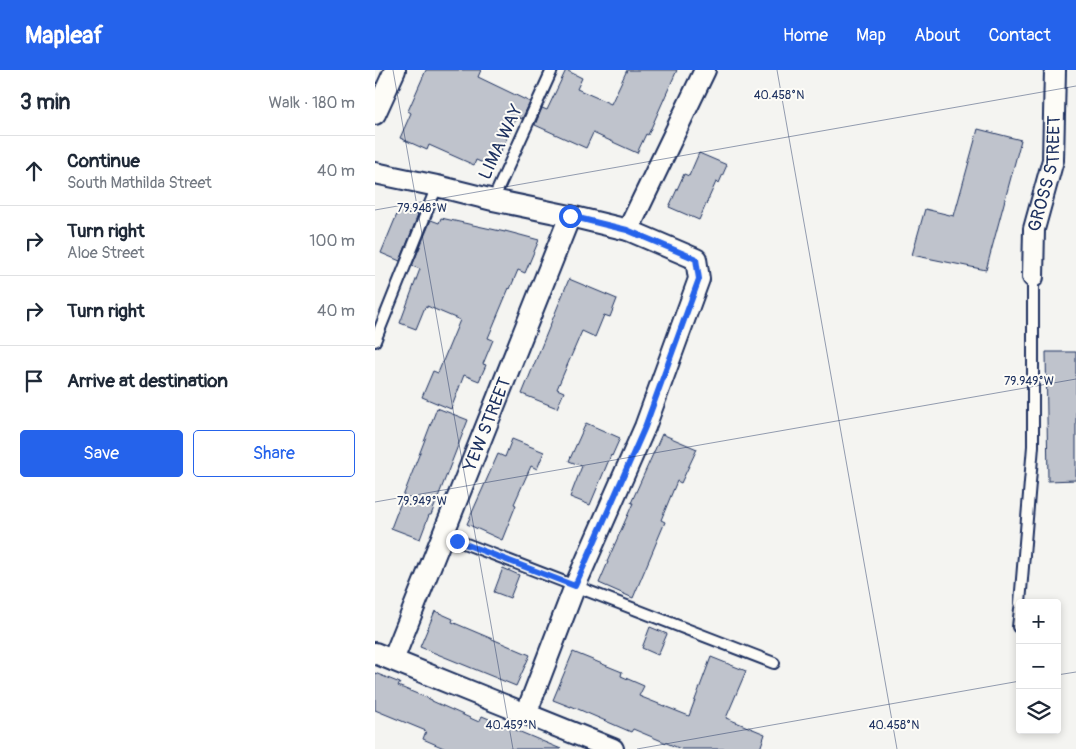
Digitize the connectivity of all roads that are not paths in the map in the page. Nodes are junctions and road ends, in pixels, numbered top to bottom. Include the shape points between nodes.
1 (395, 70) edge
2 (552, 70) edge
3 (705, 70) edge
4 (1055, 70) edge
5 (375, 114) edge
6 (375, 172) edge
7 (437, 186) junction
8 (493, 200) junction
9 (570, 216) junction
10 (627, 230) junction
11 (1033, 277) joint
12 (375, 341) edge
13 (443, 535) junction
14 (575, 586) junction
15 (1020, 599) edge
16 (384, 657) edge
17 (774, 663) dead end
18 (526, 714) junction
19 (613, 749) edge

1 - 5 street
2 - 8 lane, LIMA WAY
3 - 10 street
4 - 11 street, GROSS STREET via 1053,160 1034,229
6 - 7 street
7 - 8 street
7 - 12 lane
8 - 9 street
9 - 10 street
9 - 13 street, YEW STREET
10 - 14 street via 696,259 699,279 645,427
11 - 15 lane via 1033,446
13 - 14 lane
13 - 16 street, YEW STREET
14 - 17 lane
14 - 18 street
16 - 18 street
18 - 19 street

